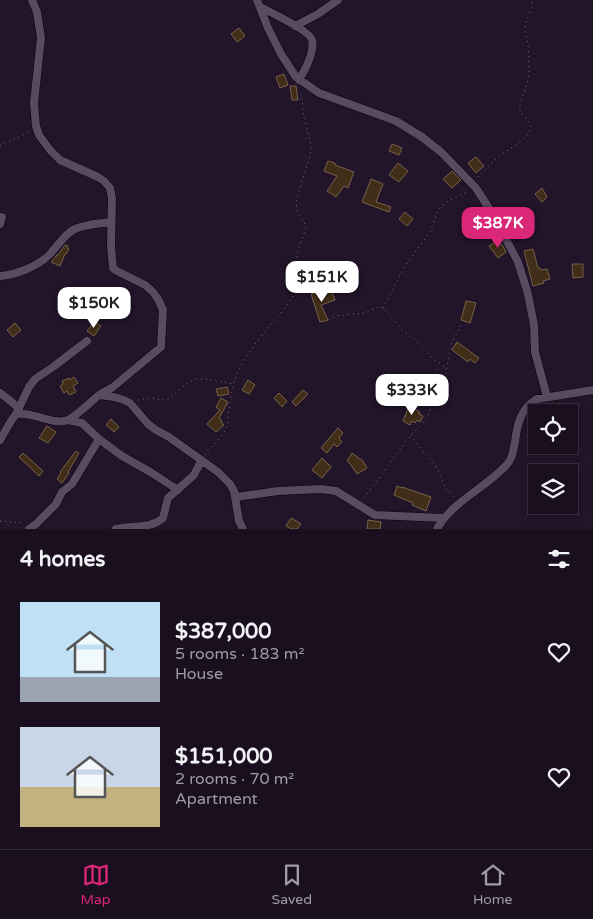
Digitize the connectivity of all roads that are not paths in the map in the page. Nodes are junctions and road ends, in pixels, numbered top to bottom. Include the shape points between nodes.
1 (32, 0) edge
2 (338, 0) edge
3 (259, 3) edge
4 (295, 26) junction
5 (299, 80) junction
6 (111, 222) junction
7 (0, 276) edge
8 (87, 341) dead end
9 (593, 390) edge
10 (0, 393) edge
11 (99, 395) junction
12 (547, 397) junction
13 (18, 412) junction
14 (68, 420) junction
15 (99, 439) junction
16 (0, 440) edge
17 (201, 460) junction
18 (178, 490) junction
19 (236, 497) junction
20 (443, 518) junction
21 (31, 528) edge
22 (116, 529) edge
23 (243, 529) edge
24 (437, 529) edge

1 - 6 street via 40,38 34,103 39,135 60,160 104,181 110,188
2 - 4 street
3 - 4 street
3 - 5 street via 281,54
4 - 5 street via 311,36 313,41 306,68
5 - 12 street via 319,93 396,121 441,152 473,185 518,262 528,294 535,352
6 - 7 street via 74,229 36,265
6 - 11 street via 113,268 145,285 158,299 163,310 162,343 157,351
8 - 13 street via 35,379
9 - 12 street
10 - 13 street via 13,403
11 - 14 street
11 - 17 street via 130,403 148,424
12 - 20 street via 529,403 522,414 511,460 506,466
13 - 14 street via 56,421
13 - 16 street
14 - 15 street via 82,423
15 - 18 street
15 - 21 street via 72,484
17 - 18 street via 194,475
17 - 19 street via 230,484
18 - 22 street via 168,498 163,518 155,524 147,528
19 - 20 street via 321,489 336,491 375,514
19 - 23 street via 238,521
20 - 24 street

